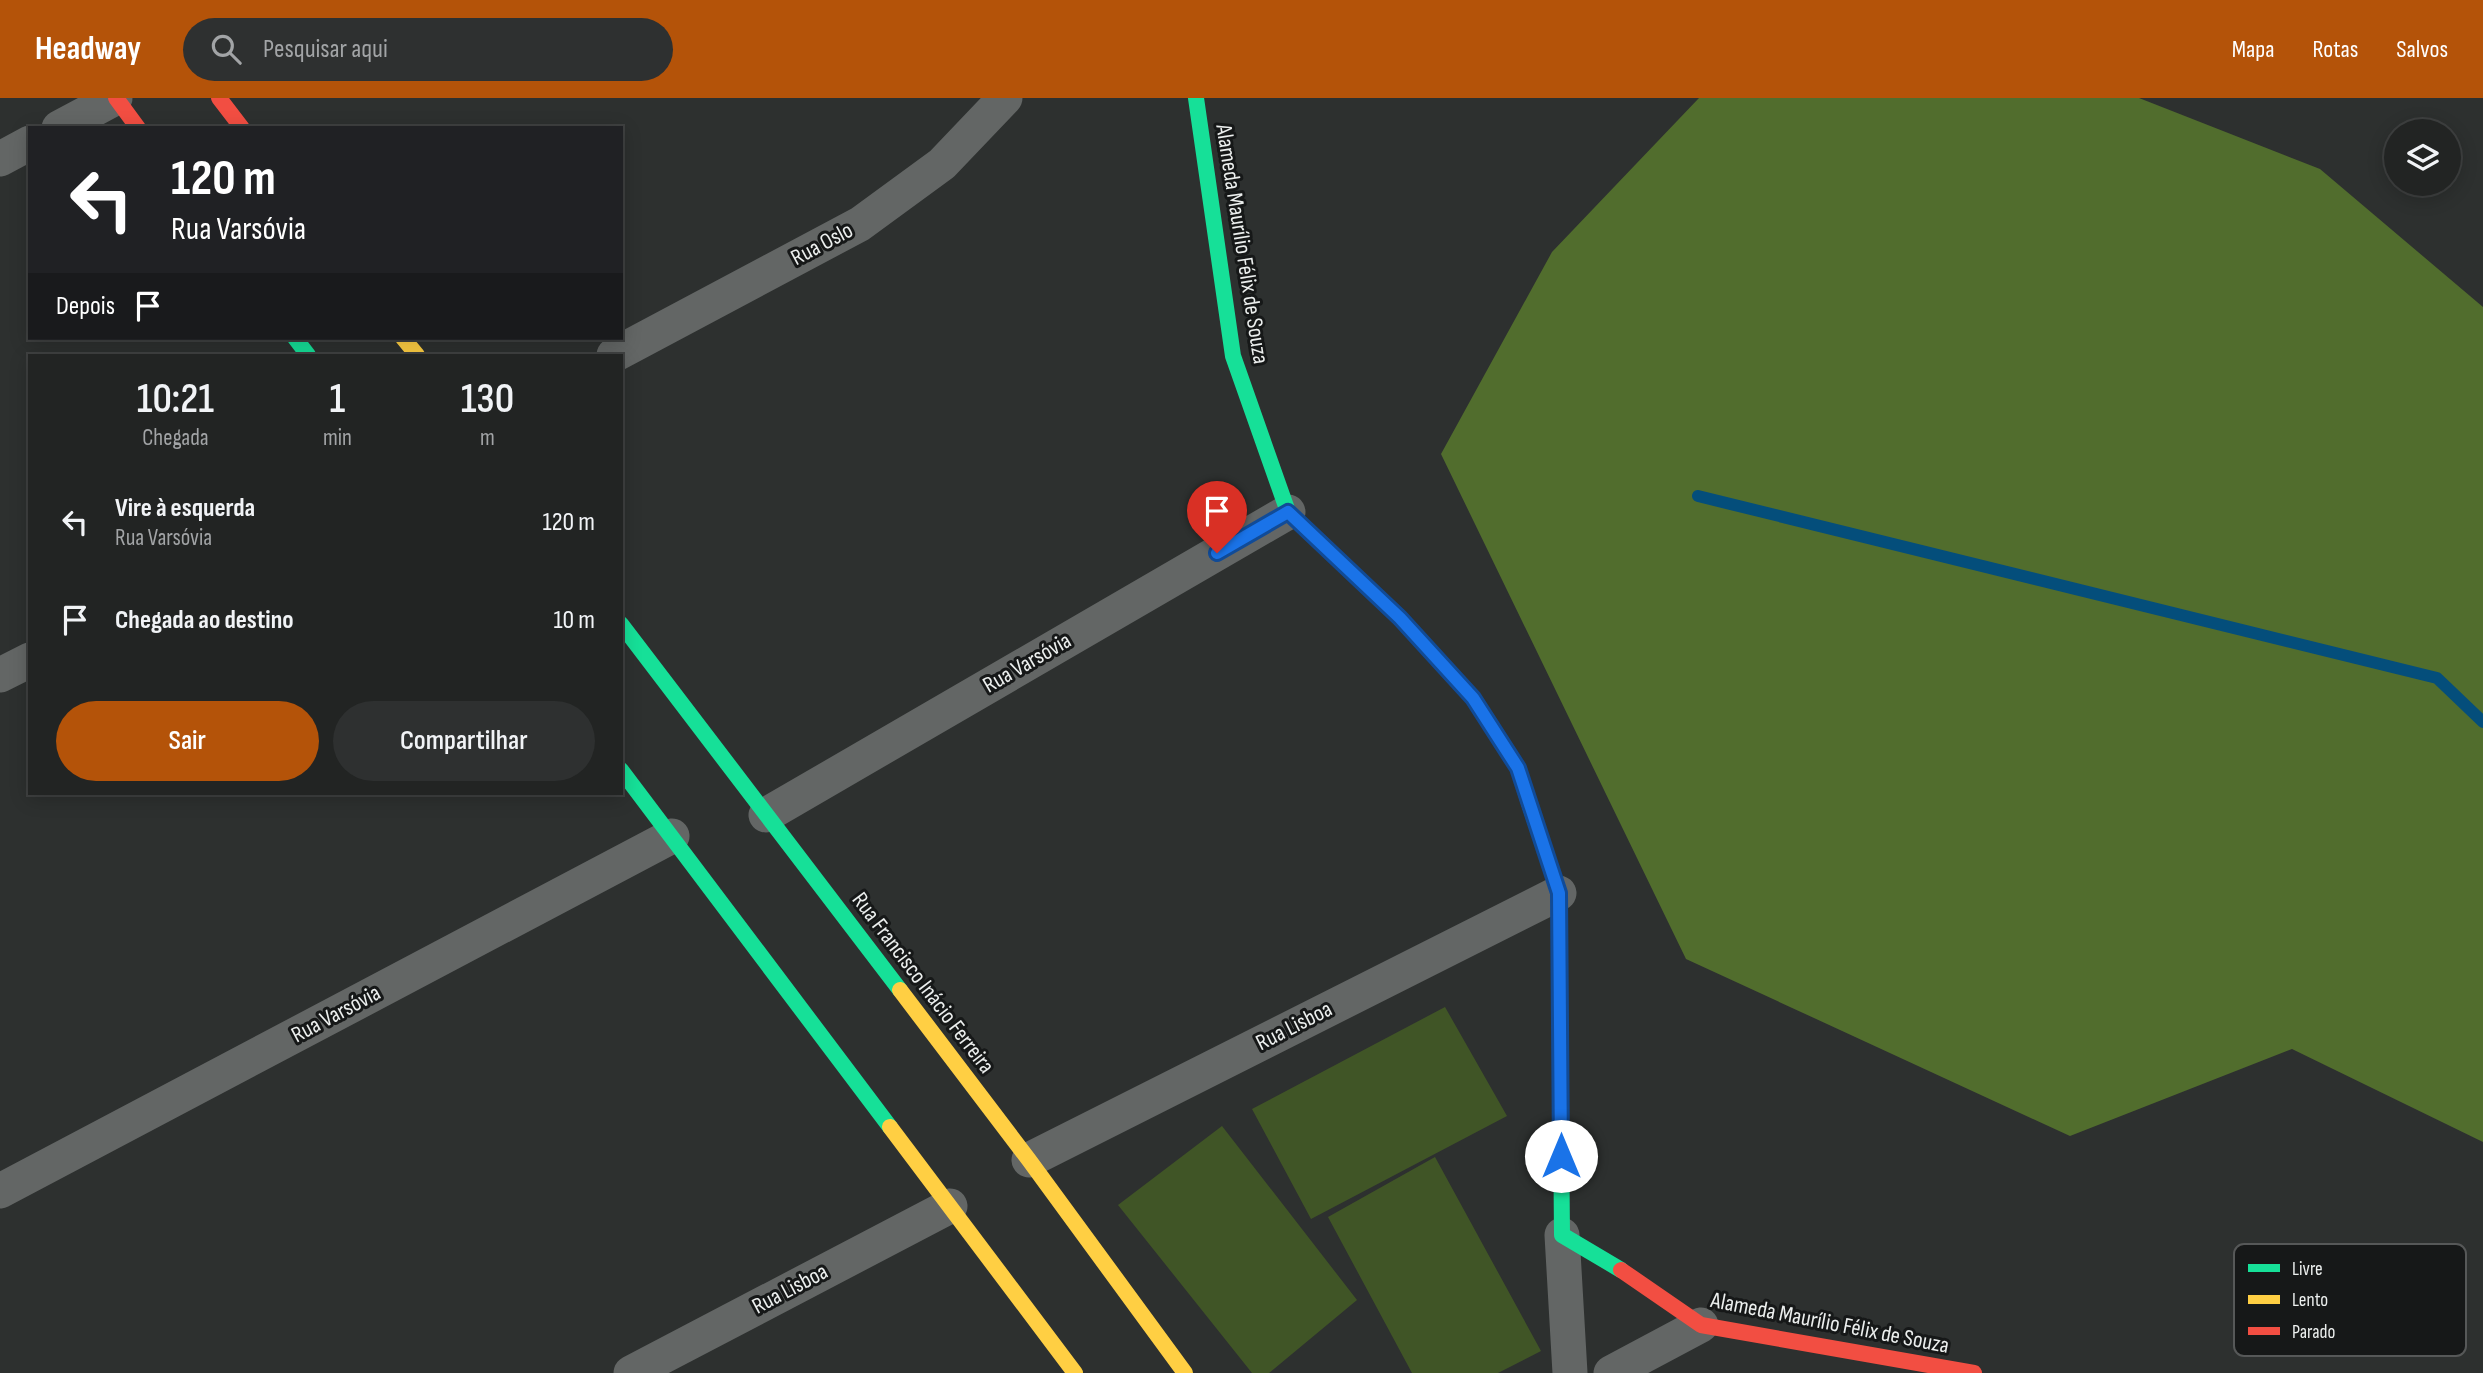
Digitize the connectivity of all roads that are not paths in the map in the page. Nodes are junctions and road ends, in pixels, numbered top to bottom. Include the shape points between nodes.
1 (116, 98) edge
2 (219, 98) edge
3 (1005, 98) edge
4 (1196, 98) edge
5 (62, 126) edge
6 (137, 126) edge
7 (240, 126) edge
8 (28, 144) edge
9 (0, 159) edge
10 (405, 340) edge
11 (416, 354) edge
12 (616, 354) edge
13 (1288, 512) junction
14 (623, 627) edge
15 (28, 661) edge
16 (0, 676) edge
17 (623, 773) edge
18 (766, 815) junction
19 (672, 836) junction
20 (1559, 893) junction
21 (1029, 1160) junction
22 (0, 1191) edge
23 (950, 1206) junction
24 (1562, 1236) junction
25 (1700, 1325) junction
26 (631, 1373) edge
27 (1075, 1373) edge
28 (1185, 1373) edge
29 (1570, 1373) edge
30 (1611, 1373) edge
31 (1974, 1373) edge

1 - 5 street
1 - 6 street
2 - 7 street
3 - 12 street, Rua Oslo via 942,164 860,224
4 - 13 street, Alameda Maurílio Félix de Souza via 1233,356
8 - 9 street
10 - 11 street
13 - 18 street, Rua Varsóvia
13 - 20 street, Alameda Maurílio Félix de Souza via 1400,618 1473,698 1518,768
14 - 18 street, Rua Francisco Inácio Ferreira
15 - 16 street
17 - 19 street
18 - 21 street, Rua Francisco Inácio Ferreira
19 - 22 street, Rua Varsóvia
19 - 23 street
20 - 21 street, Rua Lisboa
20 - 24 street, Alameda Maurílio Félix de Souza
21 - 28 street, Rua Francisco Inácio Ferreira
23 - 26 street, Rua Lisboa
23 - 27 street
24 - 25 street, Alameda Maurílio Félix de Souza via 1602,1257
24 - 29 street
25 - 30 street
25 - 31 street, Alameda Maurílio Félix de Souza

